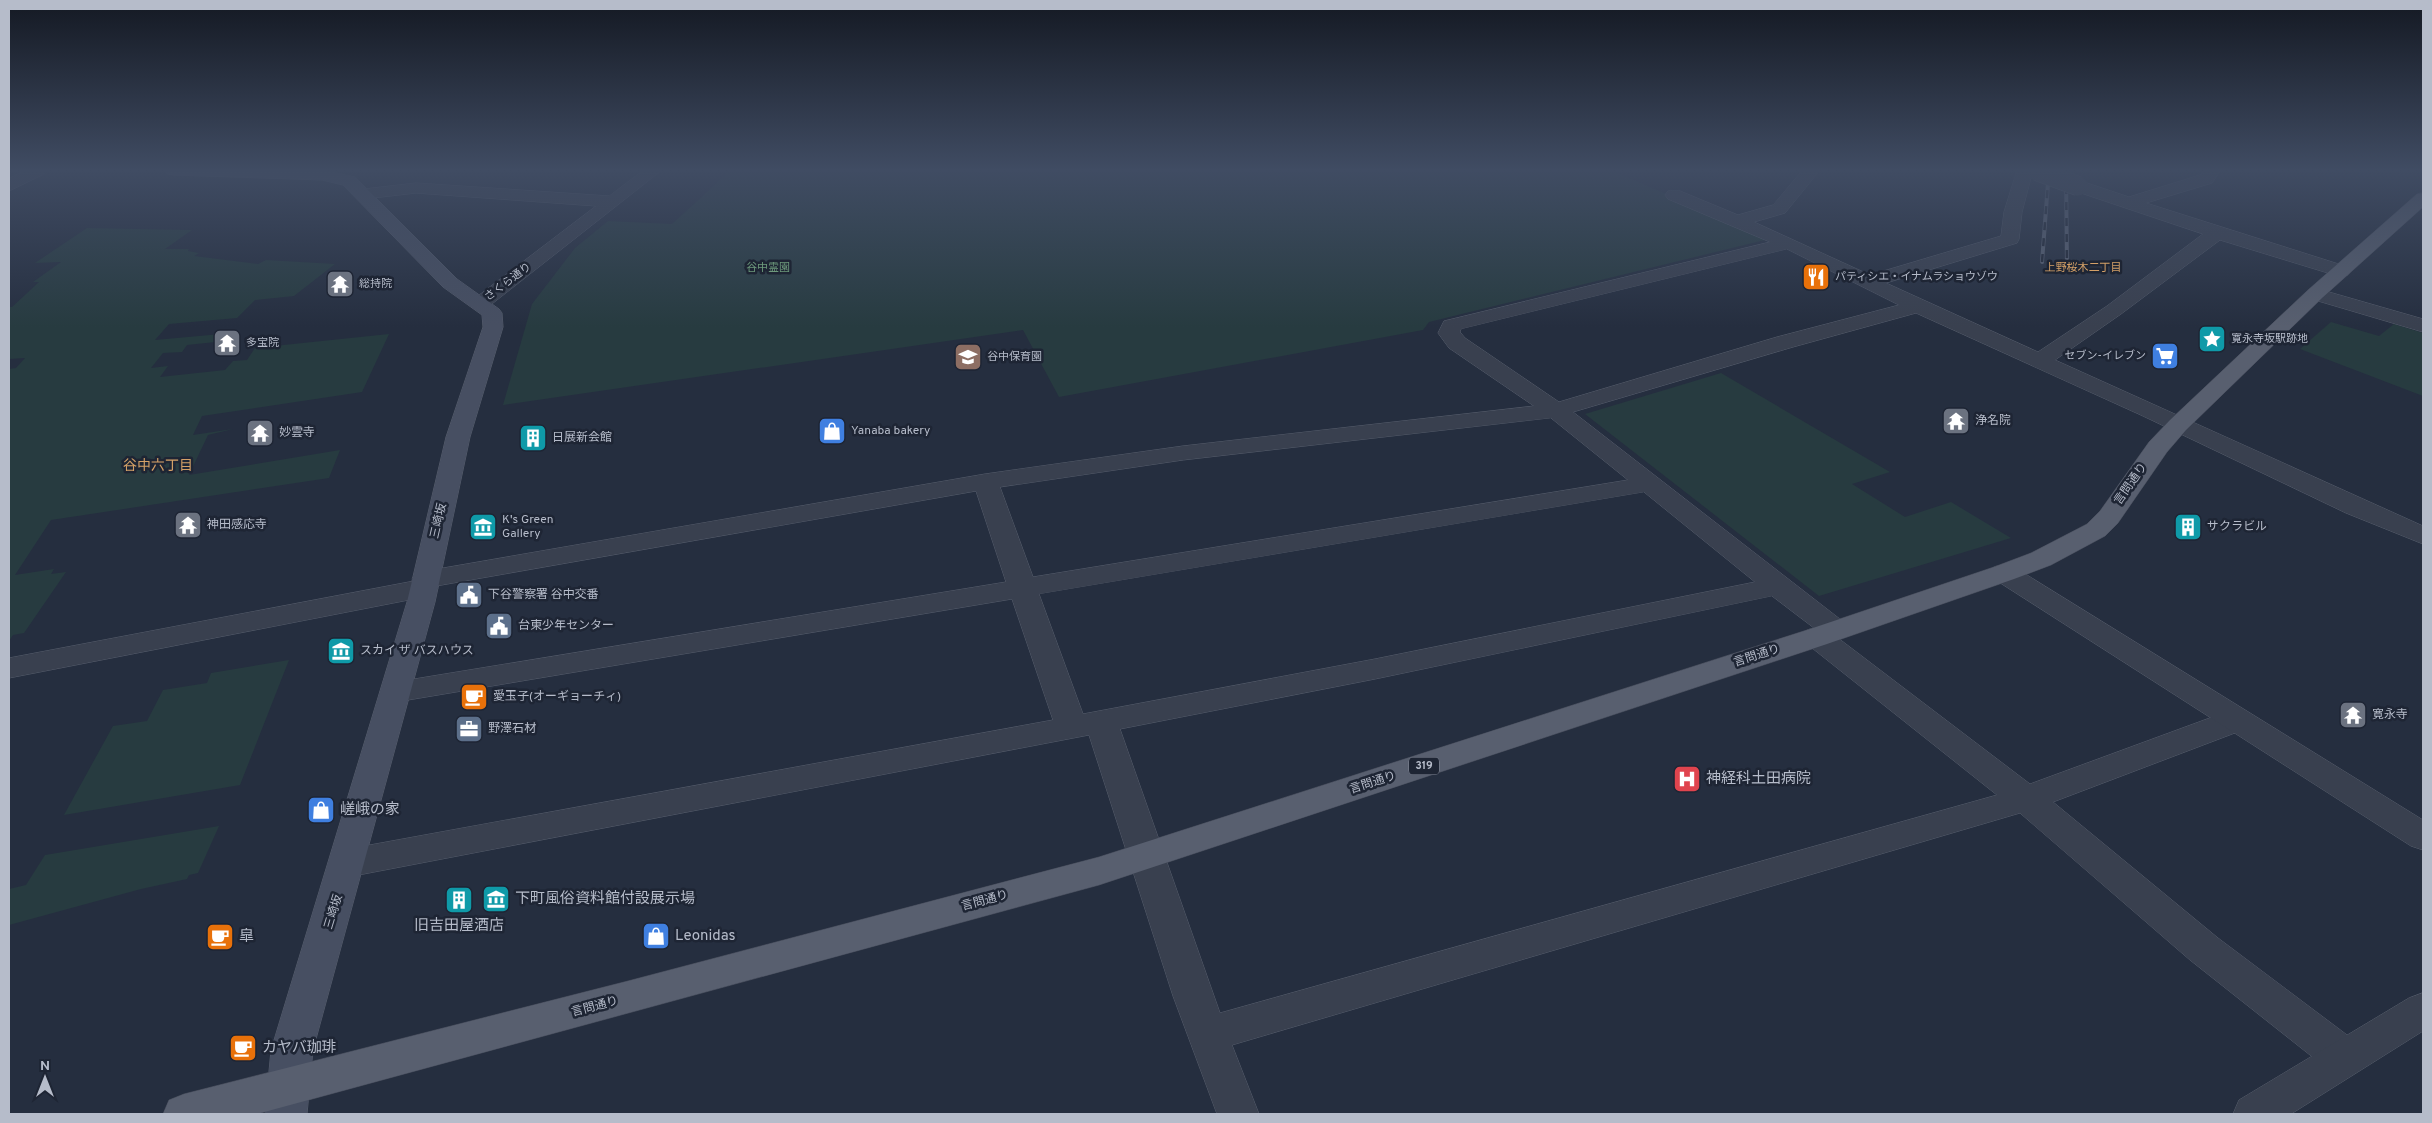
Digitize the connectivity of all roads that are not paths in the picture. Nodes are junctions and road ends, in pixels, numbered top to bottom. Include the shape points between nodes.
1 (391, 222) edge
2 (586, 222) edge
3 (1739, 222) edge
4 (2012, 222) edge
5 (2189, 222) edge
6 (2396, 222) edge
7 (2217, 232) junction
8 (1789, 243) junction
9 (2341, 271) junction
10 (1867, 282) junction
11 (2315, 294) junction
12 (481, 303) junction
13 (1918, 306) junction
14 (2423, 326) edge
15 (2039, 361) junction
16 (1556, 410) junction
17 (2178, 425) junction
18 (985, 482) junction
19 (1649, 484) junction
20 (2423, 536) edge
21 (2004, 573) junction
22 (425, 584) junction
23 (1777, 586) junction
24 (1022, 587) junction
25 (1826, 633) junction
26 (9, 668) edge
27 (396, 692) junction
28 (2237, 720) junction
29 (1087, 724) junction
30 (2026, 800) junction
31 (2423, 837) edge
32 (1146, 855) junction
33 (348, 863) junction
34 (2423, 1010) edge
35 (1208, 1034) junction
36 (2344, 1057) junction
37 (287, 1101) edge
38 (184, 1114) edge
39 (1238, 1114) edge
40 (2254, 1114) edge

1 - 12 main road, 三崎坂 via 450,283
2 - 12 street, さくら通り
3 - 8 street
4 - 10 street via 2010,239
5 - 7 street
6 - 9 main road, 言問通り / 319
7 - 9 street
7 - 15 street via 2114,310
8 - 10 street
8 - 16 street via 1451,325 1449,333 1457,343
9 - 11 main road, 言問通り / 319
10 - 13 street
11 - 14 street
11 - 17 main road, 言問通り / 319
12 - 22 main road, 三崎坂 via 492,313 493,327 458,437
13 - 15 street
13 - 16 street
15 - 17 street
16 - 18 street via 1183,453
16 - 19 street
17 - 20 street
17 - 21 main road, 言問通り / 319 via 2096,530 2041,559
18 - 22 street
18 - 24 street
19 - 23 street
19 - 24 street
21 - 25 main road, 言問通り / 319
21 - 28 street
22 - 26 street
22 - 27 main road, 三崎坂
23 - 25 street
23 - 29 street via 1376,669
24 - 27 street
24 - 29 street
25 - 30 street
25 - 32 main road, 言問通り / 319
27 - 33 main road, 三崎坂
28 - 30 street
28 - 31 street
29 - 32 street
29 - 33 street
30 - 35 street
30 - 36 street via 2204,949
32 - 35 street
32 - 37 main road, 言問通り / 319 via 647,993
33 - 37 main road, 三崎坂 via 292,1050
34 - 36 street
35 - 39 street
36 - 40 street
37 - 38 main road, 言問通り / 319

